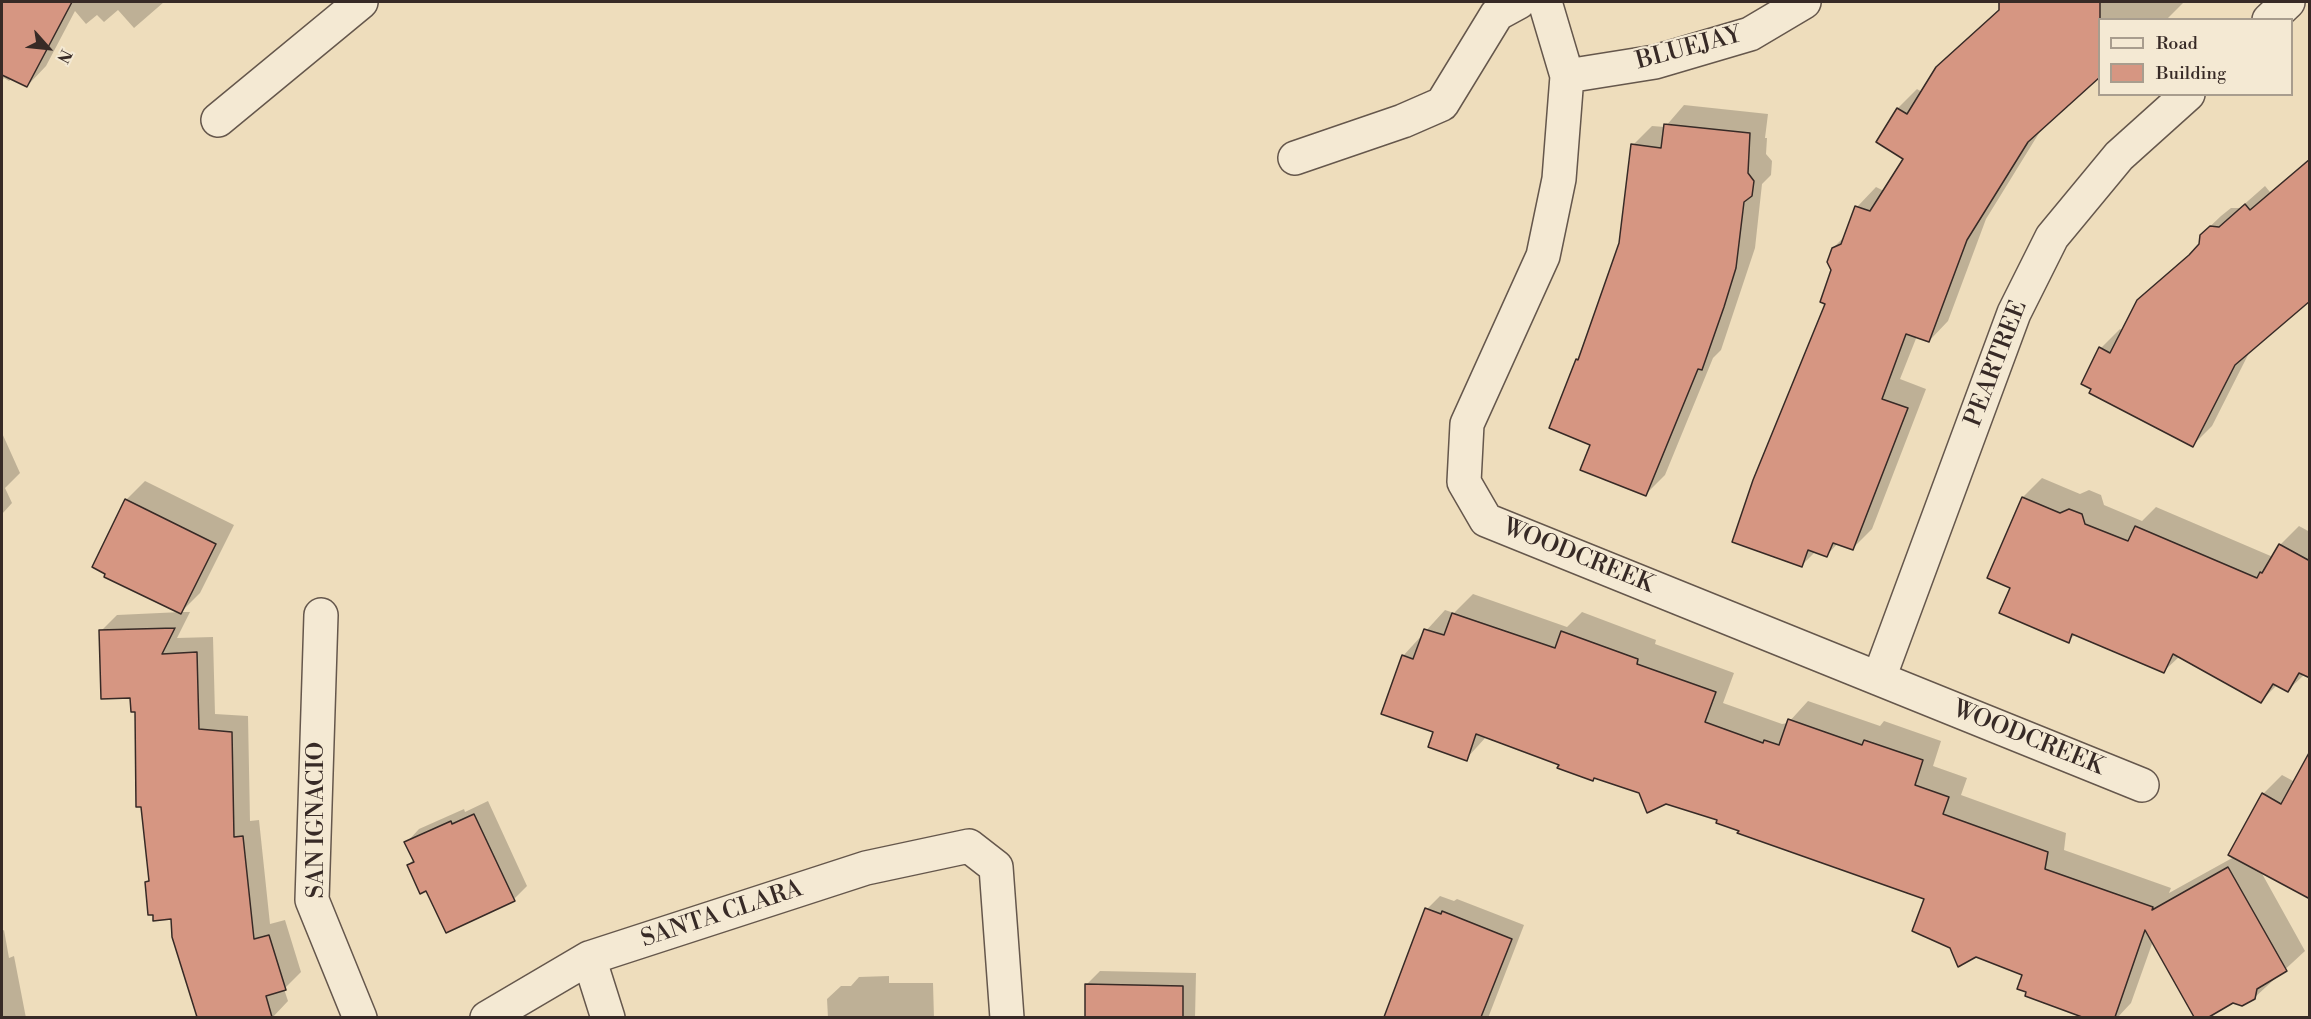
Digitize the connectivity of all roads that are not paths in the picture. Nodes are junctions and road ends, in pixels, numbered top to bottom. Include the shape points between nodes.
1 (361, 2) edge
2 (1519, 2) edge
3 (1545, 2) edge
4 (1804, 2) edge
5 (2288, 2) edge
6 (2271, 18) edge
7 (1568, 76) junction
8 (2186, 96) edge
9 (218, 120) dead end
10 (1295, 158) dead end
11 (321, 615) dead end
12 (1878, 678) junction
13 (2142, 785) dead end
14 (589, 958) junction
15 (360, 1017) edge
16 (487, 1017) edge
17 (608, 1017) edge
18 (1007, 1017) edge

1 - 9 street
2 - 10 street via 1497,14 1442,104
3 - 7 street, WOODCREEK
4 - 7 street, BLUEJAY via 1750,34 1655,62
5 - 6 street
7 - 12 street, WOODCREEK via 1559,180 1543,256 1467,424 1464,482 1486,520
8 - 12 street, PEARTREE via 2119,156 2052,237 2014,314
11 - 15 street, SAN IGNACIO via 312,900
12 - 13 street, WOODCREEK
14 - 16 street, SANTA CLARA
14 - 17 street
14 - 18 street, SANTA CLARA via 866,868 969,846 996,867

